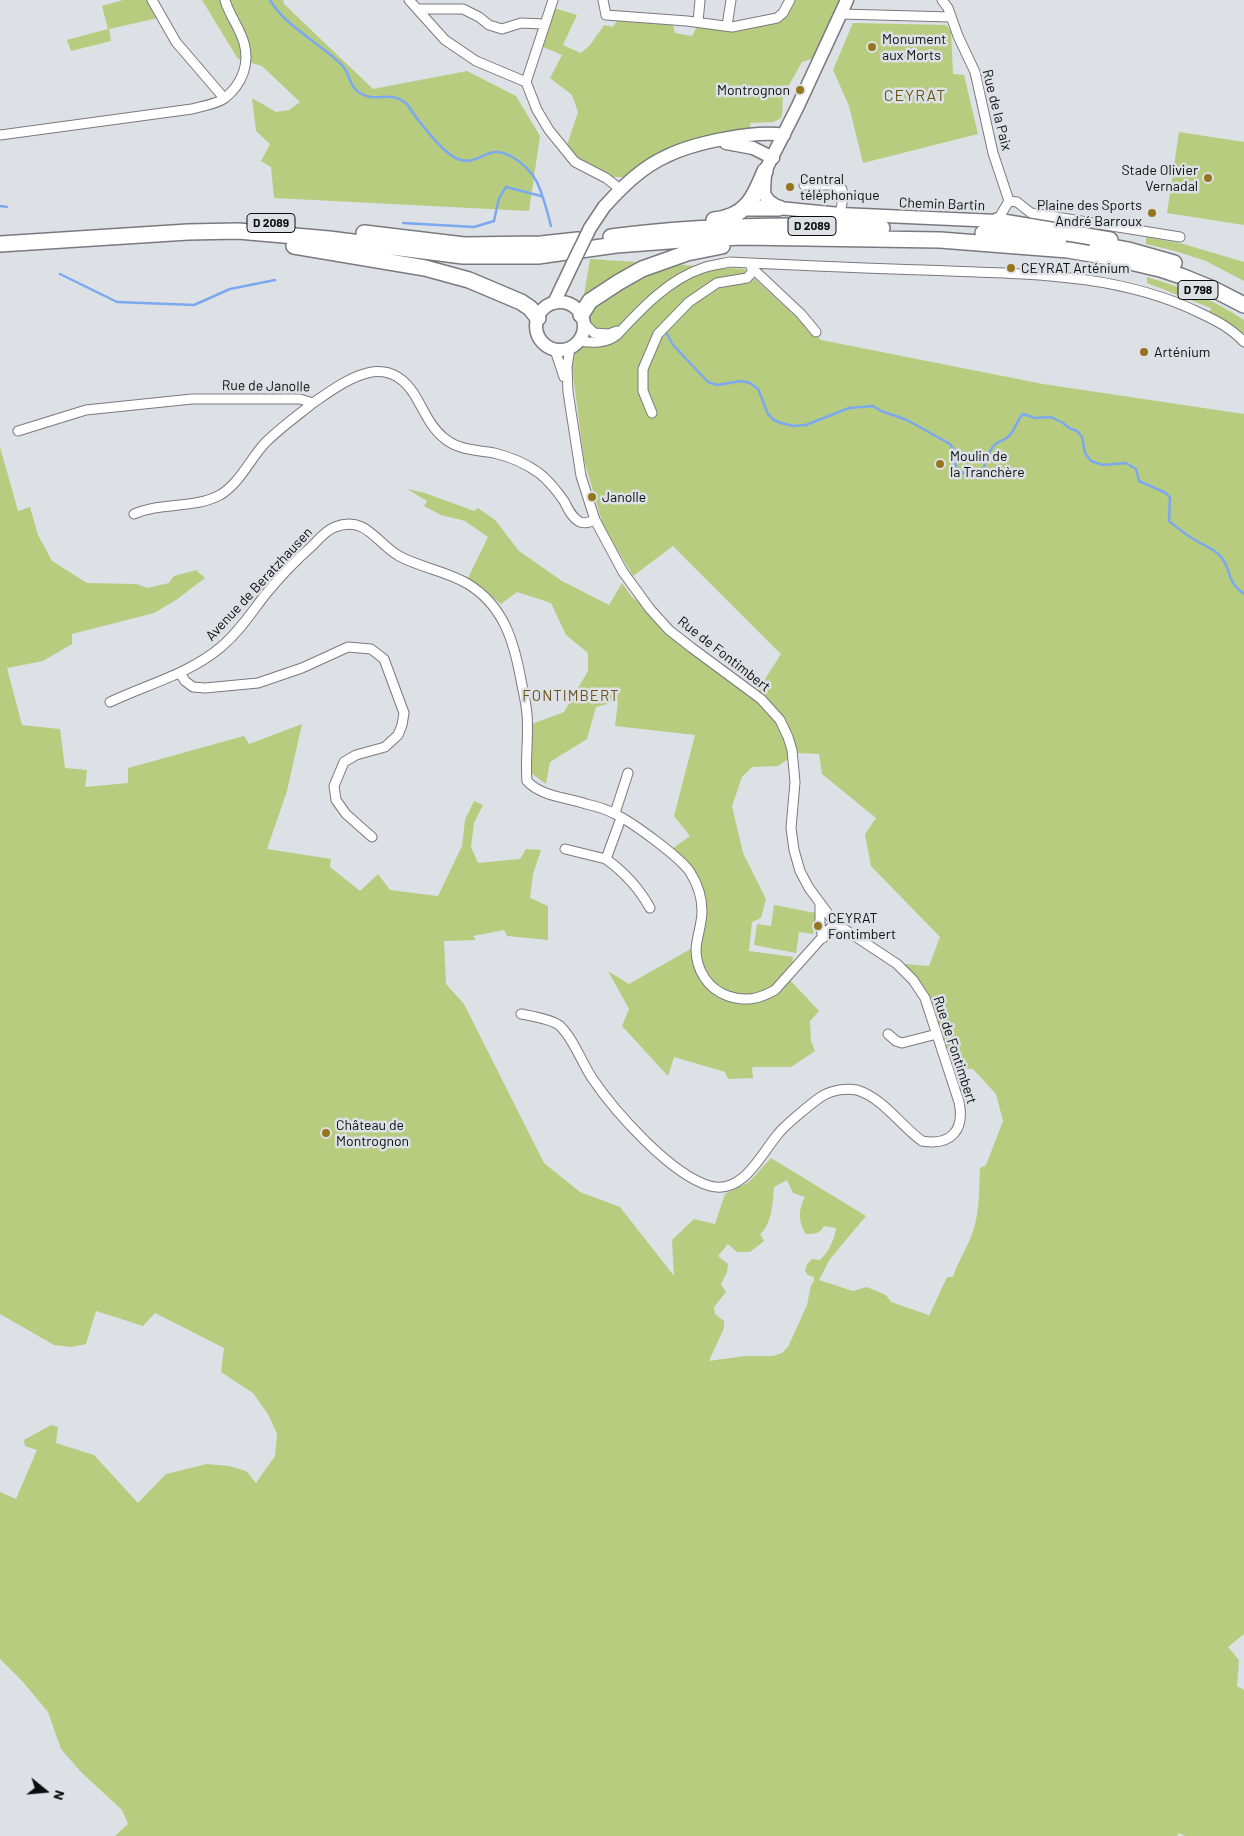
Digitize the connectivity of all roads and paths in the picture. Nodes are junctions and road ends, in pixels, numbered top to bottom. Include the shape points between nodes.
1 (152, 0) edge
2 (225, 0) edge
3 (409, 0) edge
4 (553, 0) edge
5 (602, 0) edge
6 (700, 0) edge
7 (732, 0) edge
8 (790, 0) edge
9 (847, 0) edge
10 (942, 0) edge
11 (447, 4) edge
12 (465, 4) edge
13 (421, 6) edge
14 (840, 14) junction
15 (951, 17) junction
16 (698, 22) junction
17 (544, 24) junction
18 (727, 26) junction
19 (526, 82) junction
20 (224, 98) junction
21 (0, 135) edge
22 (784, 136) junction
23 (705, 144) junction
24 (773, 158) junction
25 (766, 171) junction
26 (804, 185) dead end
27 (620, 189) junction
28 (1009, 201) junction
29 (745, 208) junction
30 (778, 208) junction
31 (840, 214) junction
32 (997, 221) junction
33 (0, 233) edge
34 (635, 233) junction
35 (773, 237) junction
36 (1180, 237) dead end
37 (73, 240) junction
38 (0, 244) edge
39 (1128, 250) junction
40 (573, 263) junction
41 (750, 267) junction
42 (1160, 269) junction
43 (1244, 294) edge
44 (554, 304) junction
45 (1244, 305) edge
46 (579, 314) junction
47 (1244, 314) edge
48 (538, 318) junction
49 (624, 328) junction
50 (816, 332) dead end
51 (1244, 342) edge
52 (574, 345) junction
53 (555, 350) junction
54 (568, 392) junction
55 (313, 403) junction
56 (652, 413) dead end
57 (18, 431) dead end
58 (134, 514) dead end
59 (595, 520) junction
60 (180, 674) junction
61 (110, 702) dead end
62 (628, 773) dead end
63 (618, 815) junction
64 (372, 837) dead end
65 (565, 849) dead end
66 (606, 859) junction
67 (820, 904) junction
68 (650, 908) dead end
69 (835, 924) junction
70 (822, 938) junction
71 (521, 1014) dead end
72 (888, 1034) dead end
73 (936, 1034) junction

1 - 20 street via 176,42
2 - 20 street via 238,26 246,57 241,81
3 - 13 street
4 - 17 street
5 - 16 street via 606,14
6 - 16 street
7 - 18 street
8 - 18 street via 777,18
9 - 14 street
10 - 15 street, Rue de la Paix
11 - 12 street
11 - 13 street
12 - 17 street via 489,25 502,29 521,23
13 - 19 street via 445,40 476,61
14 - 15 street
14 - 22 street
15 - 28 street, Rue de la Paix via 975,72 993,153
16 - 18 street
17 - 19 street
19 - 27 street via 549,130 575,162
20 - 21 street via 192,109
22 - 23 street via 744,136
22 - 24 street
23 - 24 street via 729,142 753,148
23 - 27 street via 666,156
24 - 25 street
25 - 29 highway via 757,192
25 - 30 street via 764,194
26 - 31 street via 834,185 842,189
27 - 40 street, bridge via 590,228
28 - 32 street
28 - 36 street via 1017,202 1031,213
29 - 30 highway
29 - 34 highway via 722,219 661,224
30 - 31 street, Chemin Bartin
31 - 32 street, Chemin Bartin
32 - 39 highway via 1122,242
33 - 34 highway, D 2089 via 239,220 464,245 541,244
34 - 39 highway, D 2089 via 740,226 862,227 1010,234
35 - 37 highway, D 2089 via 672,240 538,256 463,256 238,231
35 - 42 highway, D 2089 via 940,240 1011,245 1101,255
35 - 46 highway via 687,253 642,269 590,301
37 - 38 highway, D 2089
37 - 48 highway via 133,243 216,240 309,248 426,268 469,280 521,302
39 - 43 highway, D 2089 via 1201,273
40 - 44 street
40 - 46 street via 570,284
41 - 49 street via 730,262 683,277 662,291
41 - 50 street
41 - 51 street via 1031,274 1120,285 1181,303 1221,323
41 - 56 street via 746,278 718,283 690,302 658,334 644,369 643,391
42 - 45 highway, D 2089
42 - 47 highway, D 798 via 1165,278
44 - 46 street via 560,302
44 - 48 street
46 - 49 street via 594,333 609,334
46 - 52 street via 584,330
48 - 53 street via 540,338
49 - 52 street via 610,340
52 - 53 street
52 - 54 street, Rue de Fontimbert via 567,367
53 - 54 street, Rue de Fontimbert
54 - 59 street, Rue de Fontimbert via 581,476
55 - 57 street, Rue de Janolle via 300,399 192,399 86,410
55 - 58 street via 265,443 231,487 220,495 145,509
55 - 59 street, Rue de Janolle via 361,374 372,371 392,375 413,392 443,437 469,450 526,464 552,486 575,518 587,523
59 - 67 street, Rue de Fontimbert via 623,572 650,609 692,648 761,699 780,720 788,737 794,766 791,828 794,850 800,871
60 - 61 street, Avenue de Beratzhausen
60 - 63 street, Avenue de Beratzhausen via 222,646 318,540 334,527 362,526 389,550 426,568 443,572 478,591 501,616 515,648 527,713 527,781 533,788
60 - 64 street via 193,686 205,688 258,683 348,647 371,648 384,659 404,713 402,725 398,735 385,747 344,762 334,786 336,800 346,814
62 - 63 street
63 - 66 street
63 - 70 street, Avenue de Beratzhausen via 679,859 690,872 701,898 697,960 705,980 723,994 751,1000 775,990
65 - 66 street
66 - 68 street via 632,882
67 - 69 street, Rue de Fontimbert
67 - 70 street
69 - 70 street, Avenue de Beratzhausen
69 - 73 street, Rue de Fontimbert via 897,964 913,980 925,998
71 - 73 street, Rue de Fontimbert via 560,1026 592,1078 641,1138 684,1174 714,1187 729,1186 750,1172 778,1133 824,1095 837,1090 857,1090 869,1096 922,1141 945,1140 954,1134 962,1114
72 - 73 street via 902,1043

